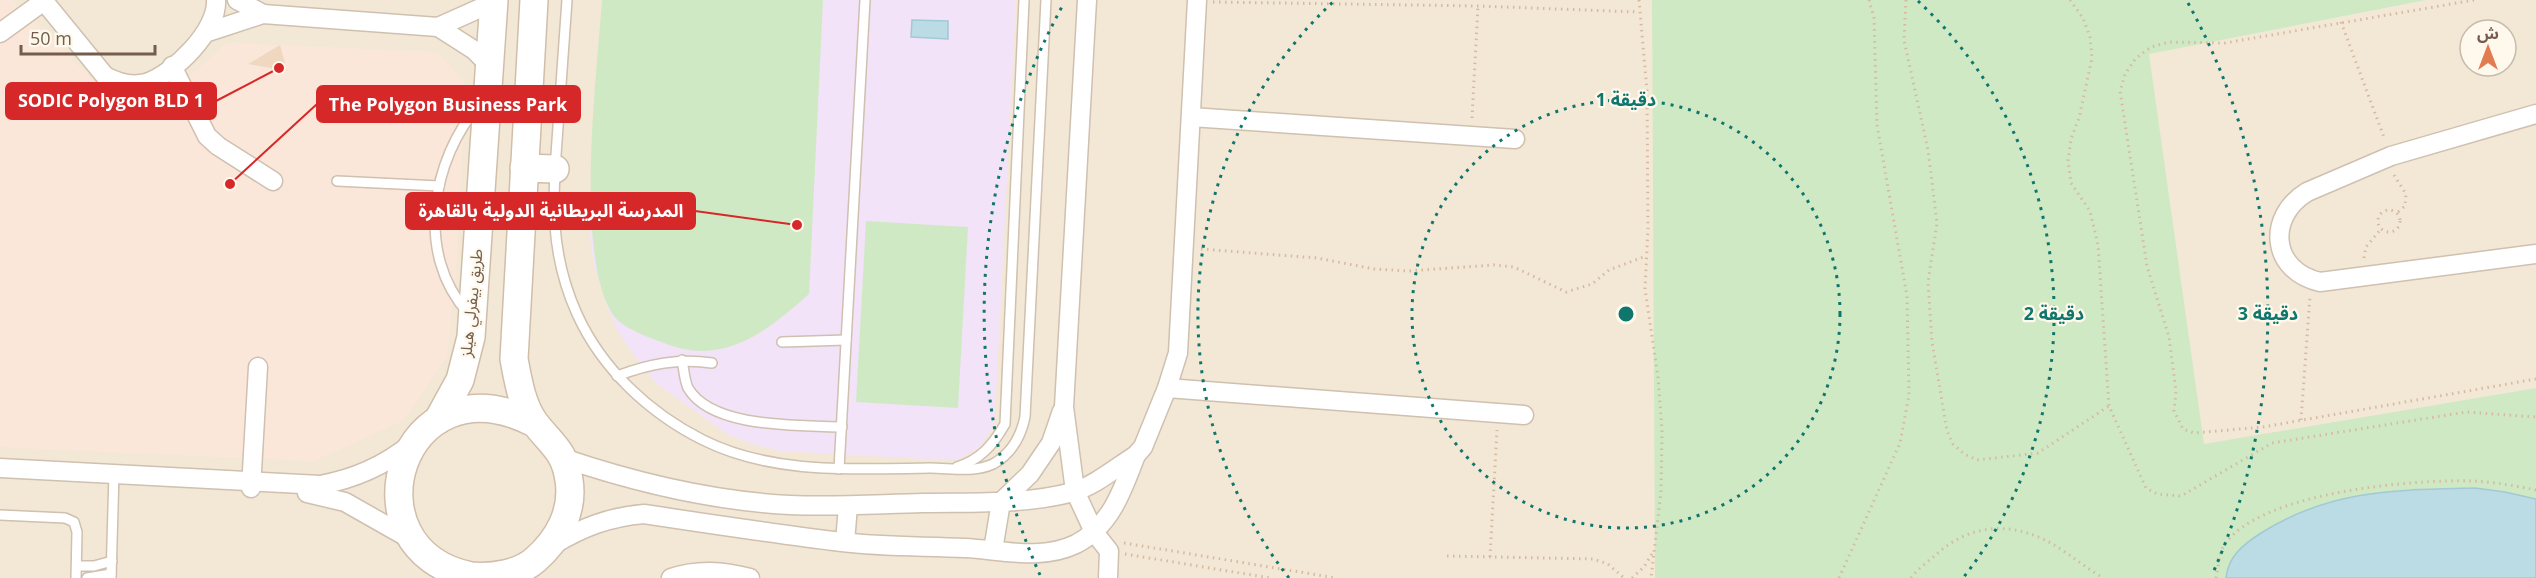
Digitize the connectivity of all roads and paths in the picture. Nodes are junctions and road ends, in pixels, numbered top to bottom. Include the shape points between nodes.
1 (216, 0) edge
2 (237, 0) edge
3 (534, 0) edge
4 (567, 0) edge
5 (865, 0) edge
6 (1024, 0) edge
7 (1046, 0) edge
8 (1087, 0) edge
9 (1639, 0) edge
10 (1869, 0) edge
11 (1906, 0) edge
12 (2070, 0) edge
13 (44, 1) edge
14 (494, 1) edge
15 (1197, 1) edge
16 (1478, 6) junction
17 (1638, 12) junction
18 (262, 14) junction
19 (2341, 22) dead end
20 (438, 27) junction
21 (208, 32) junction
22 (0, 33) edge
23 (489, 65) junction
24 (172, 66) junction
25 (488, 95) junction
26 (2536, 114) edge
27 (1191, 117) junction
28 (1471, 136) junction
29 (1515, 139) dead end
30 (2387, 158) junction
31 (524, 168) junction
32 (555, 169) junction
33 (273, 181) dead end
34 (337, 181) dead end
35 (439, 186) junction
36 (2397, 213) junction
37 (2381, 229) junction
38 (1184, 248) junction
39 (2536, 254) edge
40 (1646, 256) junction
41 (2365, 278) junction
42 (2311, 280) junction
43 (472, 318) junction
44 (846, 340) junction
45 (782, 342) dead end
46 (682, 360) junction
47 (712, 363) dead end
48 (258, 367) dead end
49 (617, 376) junction
50 (1167, 388) junction
51 (2109, 406) junction
52 (1064, 407) junction
53 (1498, 413) junction
54 (1524, 416) dead end
55 (2536, 417) edge
56 (438, 420) junction
57 (2301, 420) dead end
58 (534, 423) junction
59 (1005, 424) junction
60 (842, 427) junction
61 (1022, 430) junction
62 (417, 439) junction
63 (990, 446) junction
64 (1004, 456) junction
65 (1136, 456) junction
66 (563, 458) junction
67 (0, 468) edge
68 (952, 468) junction
69 (839, 469) junction
70 (0, 474) edge
71 (114, 478) junction
72 (252, 485) junction
73 (2536, 490) edge
74 (1076, 491) junction
75 (1001, 502) junction
76 (848, 506) junction
77 (0, 515) edge
78 (1101, 540) junction
79 (845, 542) junction
80 (1655, 549) junction
81 (993, 550) junction
82 (1447, 556) dead end
83 (1490, 557) junction
84 (428, 560) edge
85 (112, 561) junction
86 (533, 563) edge
87 (77, 566) junction
88 (111, 576) edge
89 (76, 578) edge
90 (87, 578) edge
91 (671, 578) edge
92 (750, 578) edge
93 (1108, 578) edge
94 (1270, 578) edge
95 (1336, 578) edge
96 (1624, 578) edge
97 (1632, 578) edge
98 (1651, 578) edge
99 (1839, 578) edge
100 (1911, 578) edge
101 (2103, 578) edge
102 (2216, 578) edge

1 - 21 street
2 - 18 street
3 - 31 street
4 - 32 lane
5 - 44 lane
6 - 59 lane
7 - 61 lane
8 - 52 street
9 - 17 path
10 - 99 path via 1874,18 1877,124 1907,296 1909,395 1900,443
11 - 51 path via 1904,40 1928,150 1937,223 1928,282 1932,342 1950,437 1964,454 1977,460 2038,453
12 - 51 path via 2083,18 2092,58 2068,161 2071,183 2090,211 2098,245
13 - 22 street
13 - 24 street via 105,76 132,85 146,83
14 - 20 street
14 - 23 street, طريق بيفرلي هيلز
15 - 16 path
15 - 27 street
16 - 17 path
16 - 28 path
17 - 40 path via 1647,91
18 - 20 street
18 - 21 street
19 - 30 path
20 - 23 street via 474,50
21 - 24 street
23 - 25 street, طريق بيفرلي هيلز
24 - 33 street via 207,136
25 - 35 lane via 452,144
25 - 43 street, طريق بيفرلي هيلز
26 - 30 street
27 - 28 street
27 - 38 street
28 - 29 street
30 - 36 path via 2406,194 2406,206
30 - 42 street via 2307,192 2286,210 2280,223 2282,251 2298,273
31 - 32 street
31 - 58 street via 514,359
32 - 49 lane via 552,211 564,282 591,339
34 - 35 lane
35 - 43 lane via 439,262 450,290
36 - 37 path via 2388,210 2380,215
36 - 37 path via 2401,223 2395,231
37 - 41 path via 2366,247
38 - 40 path via 1317,258 1408,271 1514,267 1566,292 1592,284 1609,270
38 - 50 street via 1178,353
39 - 41 street
40 - 80 path via 1645,289 1662,430
41 - 42 street
42 - 57 path
43 - 56 street, طريق بيفرلي هيلز via 467,359
44 - 45 lane
44 - 60 lane
46 - 47 lane
46 - 49 lane
46 - 60 lane via 692,394 725,414 777,424
48 - 72 street
49 - 69 lane via 651,407 704,441 775,463
50 - 53 street
50 - 65 street
51 - 55 path via 2146,488 2169,496 2192,491 2272,443 2466,412
52 - 74 street
52 - 75 street via 1051,443 1030,474
53 - 54 street
53 - 83 path
56 - 58 street via 461,410 487,406 512,411
56 - 62 street
58 - 66 street
59 - 61 lane
59 - 63 lane
60 - 69 lane
61 - 64 lane
62 - 72 street via 374,469 341,481 320,485
62 - 84 street via 403,463 398,490 402,517
63 - 64 lane
63 - 68 lane via 973,462
64 - 68 lane via 980,468
65 - 74 street
65 - 78 street
66 - 76 street via 674,490 778,504
66 - 86 street via 569,481 569,505 562,528
67 - 71 street
68 - 69 lane
70 - 71 street
71 - 72 street
71 - 85 lane
72 - 84 street via 327,495 363,511
73 - 102 path via 2474,481 2416,483 2309,500 2266,512 2241,528 2223,547
74 - 75 street
74 - 78 street
75 - 76 street
75 - 81 street
76 - 79 street
77 - 87 lane via 70,520 76,527
78 - 81 street via 1037,555
78 - 93 street
78 - 94 path
78 - 95 path
79 - 81 street
79 - 86 street via 644,514 612,517 582,528
80 - 97 path
80 - 98 path
82 - 83 path
83 - 96 path via 1593,559 1608,564
84 - 86 street via 454,573 480,578 506,575
85 - 87 lane
85 - 88 lane
87 - 89 lane
88 - 90 lane
91 - 92 street via 712,571
100 - 101 path via 1951,542 1968,532 1987,528 2044,539

